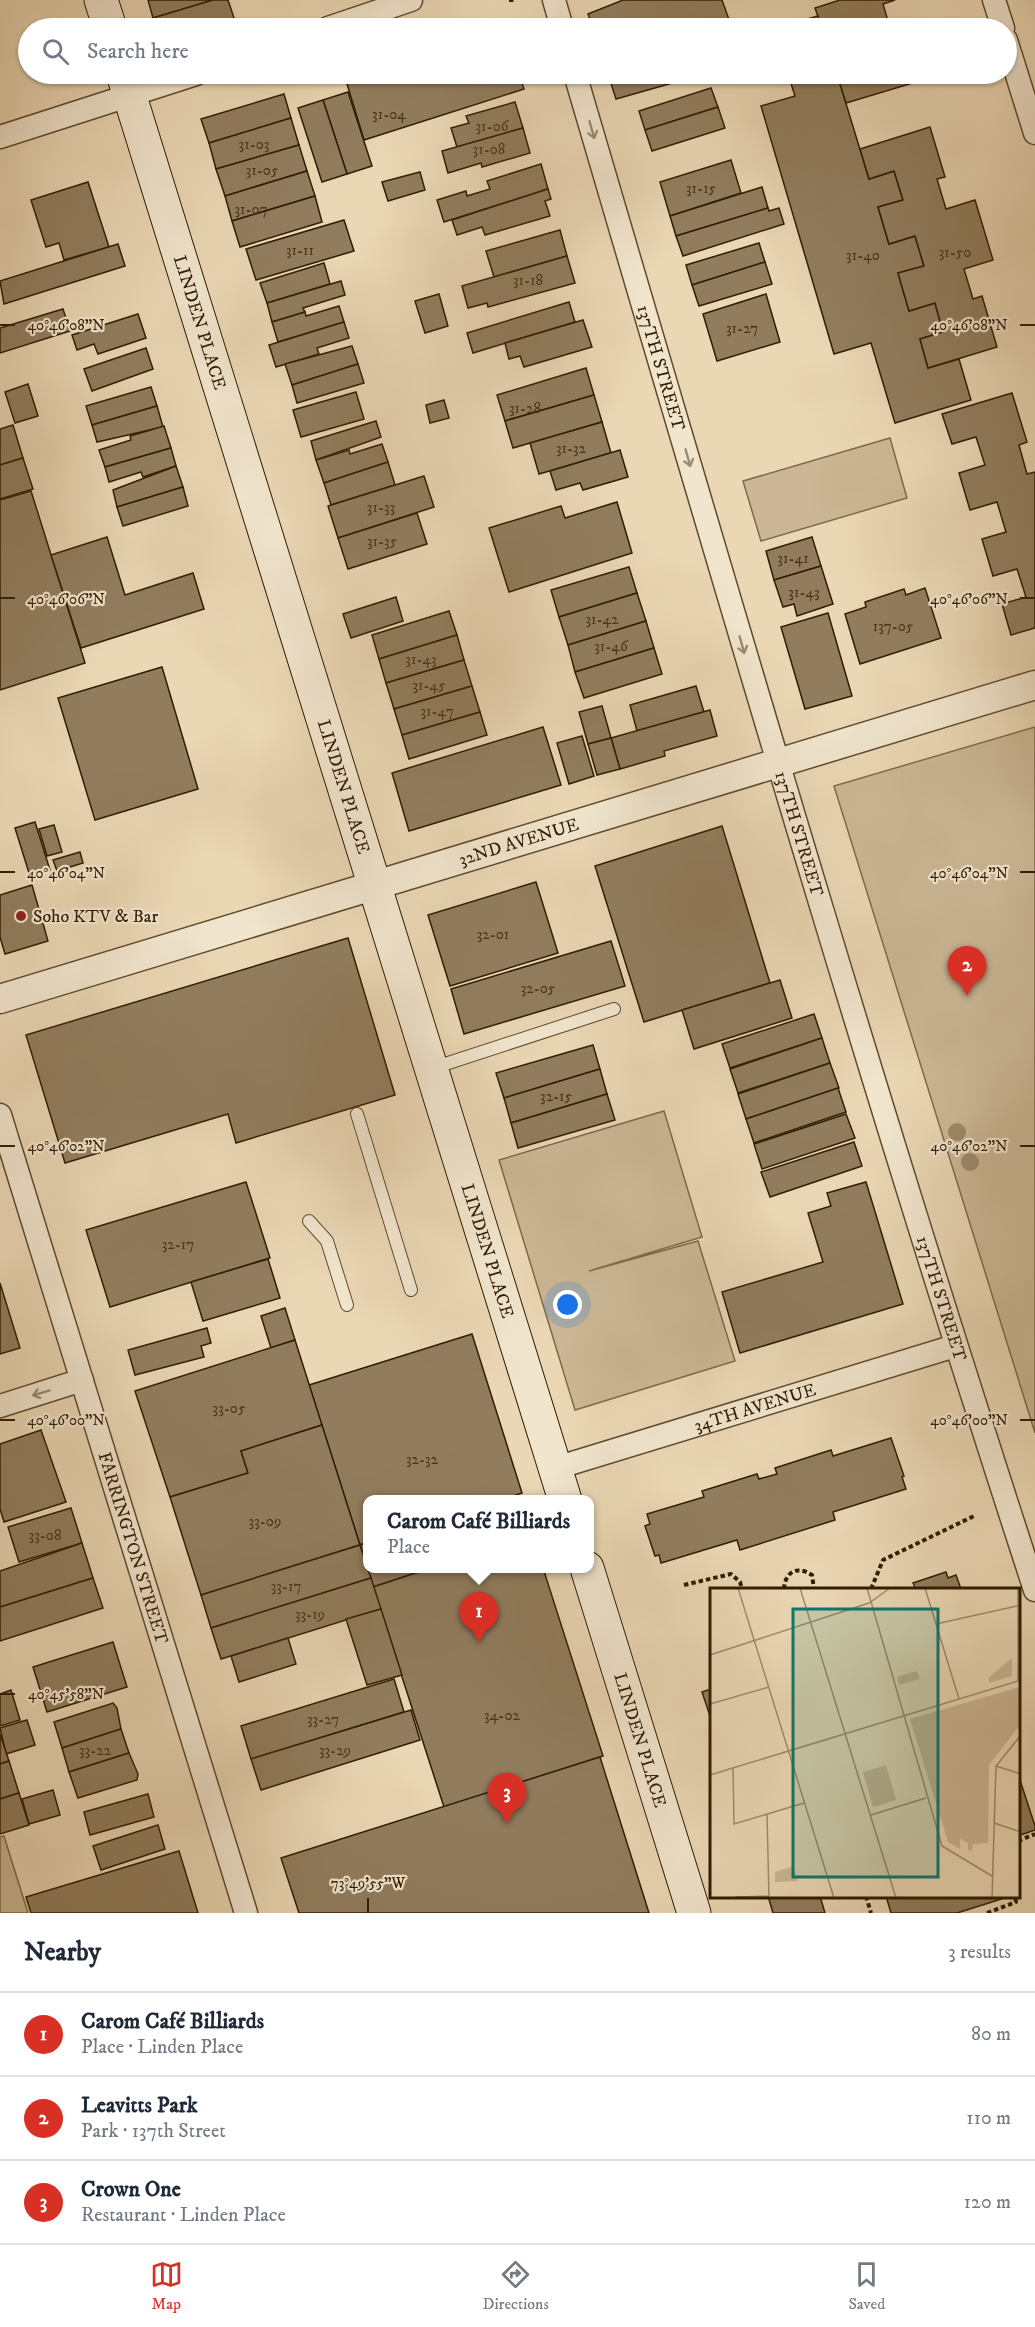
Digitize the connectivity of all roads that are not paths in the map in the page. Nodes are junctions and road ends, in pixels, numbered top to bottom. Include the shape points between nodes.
1 (101, 0) edge
2 (411, 0) edge
3 (554, 0) edge
4 (994, 0) edge
5 (107, 18) edge
6 (358, 18) edge
7 (559, 18) edge
8 (1000, 18) edge
9 (1017, 69) edge
10 (578, 84) edge
11 (127, 85) edge
12 (1031, 105) edge
13 (1035, 133) edge
14 (0, 137) edge
15 (1035, 685) edge
16 (777, 763) junction
17 (375, 884) junction
18 (0, 999) edge
19 (614, 1009) dead end
20 (432, 1069) junction
21 (357, 1114) dead end
22 (0, 1115) edge
23 (309, 1221) dead end
24 (411, 1290) dead end
25 (347, 1305) dead end
26 (955, 1346) junction
27 (82, 1380) junction
28 (0, 1406) edge
29 (556, 1468) junction
30 (564, 1495) edge
31 (588, 1573) edge
32 (1035, 1590) edge
33 (246, 1913) edge
34 (693, 1913) edge

1 - 5 main road
2 - 6 street
3 - 7 street
4 - 8 street
9 - 12 street
10 -> 16 street, 137TH STREET
11 - 14 street
11 - 17 main road, LINDEN PLACE
12 - 13 street
15 - 16 street, 32ND AVENUE
16 - 17 street, 32ND AVENUE
16 - 26 street, 137TH STREET
17 - 18 street, 32ND AVENUE
17 - 20 main road, LINDEN PLACE
19 - 20 lane
20 - 29 main road, LINDEN PLACE
21 - 24 lane
22 - 27 street, FARRINGTON STREET
23 - 25 lane via 327,1241
26 - 29 street, 34TH AVENUE
26 - 32 street, 137TH STREET
27 -> 28 street
27 - 33 street, FARRINGTON STREET
29 - 30 main road, LINDEN PLACE
31 - 34 main road, LINDEN PLACE

